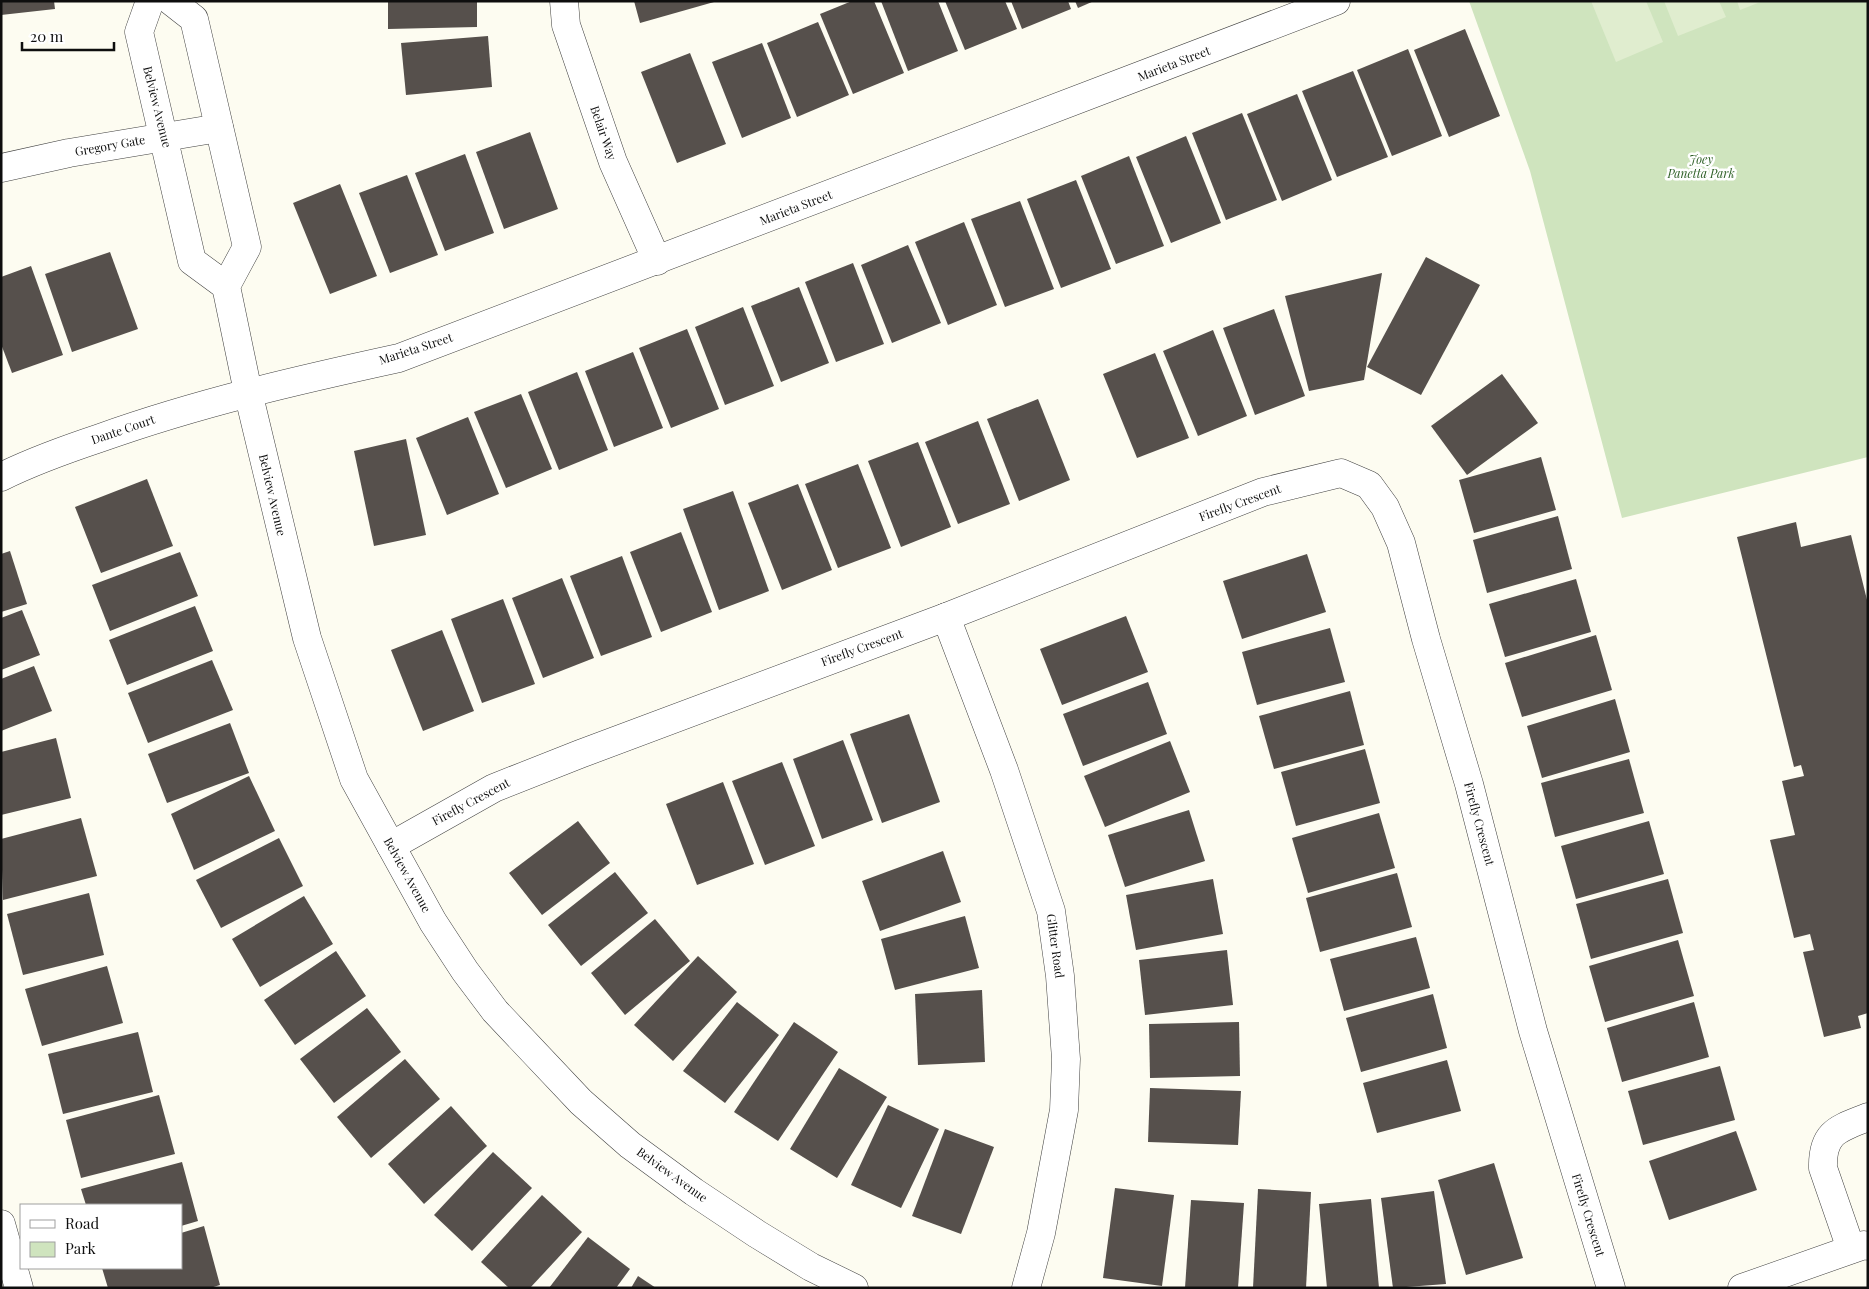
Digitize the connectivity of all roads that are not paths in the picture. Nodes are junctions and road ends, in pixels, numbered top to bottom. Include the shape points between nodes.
1 (150, 1) edge
2 (171, 1) edge
3 (564, 1) edge
4 (1336, 1) edge
5 (219, 128) junction
6 (165, 137) junction
7 (1, 168) edge
8 (657, 261) junction
9 (226, 286) junction
10 (248, 392) junction
11 (1, 476) edge
12 (946, 617) junction
13 (391, 846) junction
14 (1868, 1117) edge
15 (1, 1224) edge
16 (1863, 1245) edge
17 (19, 1288) edge
18 (854, 1288) edge
19 (1026, 1288) edge
20 (1611, 1288) edge
21 (1742, 1288) edge

1 - 6 street, Belview Avenue via 139,32
2 - 5 street via 194,19
3 - 8 street, Belair Way via 566,25 613,162
4 - 8 street, Marieta Street
5 - 6 street, Gregory Gate
5 - 9 street via 247,248
6 - 7 street, Gregory Gate
6 - 9 street, Belview Avenue via 192,260
8 - 10 street, Marieta Street via 399,358
9 - 10 street, Belview Avenue
10 - 11 street, Dante Court via 161,416 30,462
10 - 13 street, Belview Avenue via 310,647 354,779
12 - 13 street, Firefly Crescent via 494,788
12 - 19 street, Glitter Road via 1004,770 1051,912 1060,976 1066,1059 1064,1110 1041,1233
12 - 20 street, Firefly Crescent via 1263,492 1341,473 1369,485 1385,507 1404,552 1533,1031
13 - 18 street, Belview Avenue via 433,922 465,971 495,1011 581,1102 630,1145 694,1192 810,1267
14 - 16 street via 1835,1131 1828,1138 1823,1158 1823,1168
15 - 17 street
16 - 21 street

